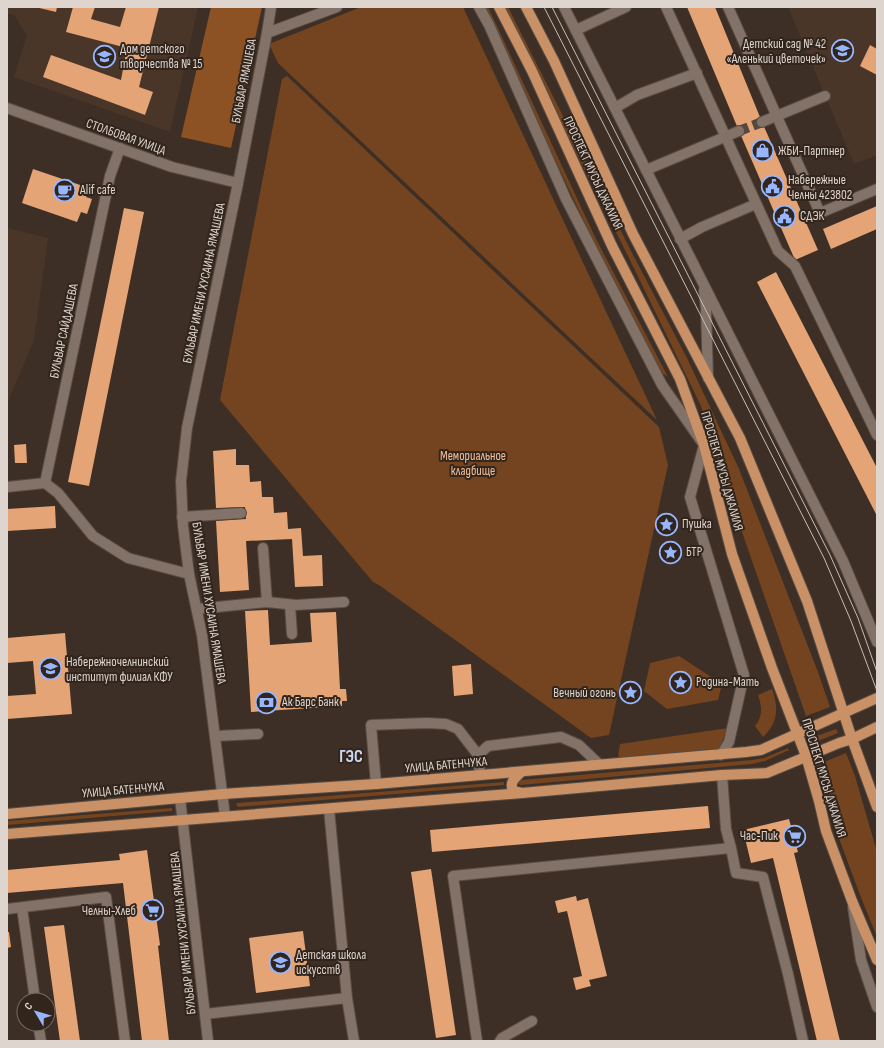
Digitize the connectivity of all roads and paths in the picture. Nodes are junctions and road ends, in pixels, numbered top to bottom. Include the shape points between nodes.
1 (271, 7) edge
2 (337, 7) edge
3 (479, 7) edge
4 (499, 7) edge
5 (526, 7) edge
6 (564, 7) edge
7 (626, 7) edge
8 (666, 7) edge
9 (728, 7) edge
10 (576, 30) junction
11 (267, 33) junction
12 (696, 72) junction
13 (825, 96) dead end
14 (7, 108) edge
15 (615, 108) junction
16 (776, 116) junction
17 (762, 122) tunnel mouth
18 (739, 131) tunnel mouth
19 (726, 137) junction
20 (120, 148) junction
21 (646, 170) junction
22 (238, 183) junction
23 (877, 189) edge
24 (756, 204) junction
25 (680, 239) junction
26 (703, 282) junction
27 (708, 378) junction
28 (877, 435) edge
29 (704, 445) junction
30 (45, 483) junction
31 (7, 486) edge
32 (241, 513) dead end
33 (182, 517) junction
34 (263, 548) dead end
35 (189, 574) junction
36 (267, 602) junction
37 (344, 602) dead end
38 (290, 605) junction
39 (197, 610) junction
40 (292, 634) dead end
41 (877, 642) edge
42 (877, 698) edge
43 (844, 713) junction
44 (877, 727) edge
45 (799, 733) junction
46 (258, 734) dead end
47 (216, 736) junction
48 (852, 739) junction
49 (721, 754) junction
50 (478, 755) junction
51 (806, 756) junction
52 (599, 764) junction
53 (521, 772) junction
54 (480, 774) junction
55 (722, 775) junction
56 (376, 784) junction
57 (522, 793) junction
58 (223, 794) junction
59 (180, 798) junction
60 (877, 807) edge
61 (329, 809) junction
62 (7, 814) edge
63 (225, 816) junction
64 (183, 820) junction
65 (7, 834) edge
66 (731, 848) junction
67 (852, 901) junction
68 (22, 908) junction
69 (7, 910) edge
70 (877, 960) edge
71 (34, 992) edge
72 (347, 998) junction
73 (877, 1007) edge
74 (205, 1014) junction
75 (532, 1021) dead end
76 (125, 1041) edge
77 (208, 1041) edge
78 (354, 1041) edge
79 (477, 1041) edge
80 (500, 1041) edge
81 (803, 1041) edge

1 - 11 street
2 - 11 street, БУЛЬВАР ЯМАШЕВА
3 - 29 street via 566,199 662,385
4 - 29 main road, ПРОСПЕКТ МУСЫ ДЖАЛИЛЯ via 532,72 612,246 680,379
5 - 27 main road, ПРОСПЕКТ МУСЫ ДЖАЛИЛЯ via 554,61 633,234
6 - 10 street
7 - 10 street
8 - 12 street
9 - 16 street
10 - 15 street
11 - 22 street, БУЛЬВАР ЯМАШЕВА
12 - 15 street via 637,95
12 - 19 street
13 - 16 street
14 - 20 street, СТОЛБОВАЯ УЛИЦА
15 - 21 street
16 - 17 street
16 - 23 street via 820,213
18 - 19 street
19 - 21 street
19 - 24 street
20 - 22 street, СТОЛБОВАЯ УЛИЦА via 172,166
20 - 30 street, БУЛЬВАР САЙДАШЕВА via 110,176
21 - 25 street
22 - 33 street, БУЛЬВАР ИМЕНИ ХУСАИНА ЯМАШЕВА via 187,428 181,481
24 - 25 street
24 - 28 street via 778,251 795,266
25 - 26 street
26 - 27 street
26 - 41 street via 843,561
27 - 43 main road, ПРОСПЕКТ МУСЫ ДЖАЛИЛЯ via 740,438 806,601
29 - 45 main road, ПРОСПЕКТ МУСЫ ДЖАЛИЛЯ via 732,554 774,674
29 - 49 street via 690,497 744,675 729,742
30 - 31 street
30 - 35 street via 58,493 92,536 128,558
32 - 33 street
33 - 35 street, БУЛЬВАР ИМЕНИ ХУСАИНА ЯМАШЕВА
34 - 36 street
35 - 39 street, БУЛЬВАР ИМЕНИ ХУСАИНА ЯМАШЕВА
36 - 38 street
36 - 39 street
37 - 38 street
38 - 40 street
39 - 47 street, БУЛЬВАР ИМЕНИ ХУСАИНА ЯМАШЕВА
42 - 43 main road, УЛИЦА БАТЕНЧУКА
43 - 45 main road, УЛИЦА БАТЕНЧУКА
43 - 48 main road, ПРОСПЕКТ МУСЫ ДЖАЛИЛЯ
44 - 48 main road
45 - 49 main road, УЛИЦА БАТЕНЧУКА via 761,750
45 - 51 main road, ПРОСПЕКТ МУСЫ ДЖАЛИЛЯ
46 - 47 street
47 - 58 street, БУЛЬВАР ИМЕНИ ХУСАИНА ЯМАШЕВА
48 - 51 main road
48 - 60 main road, ПРОСПЕКТ МУСЫ ДЖАЛИЛЯ
49 - 52 main road, УЛИЦА БАТЕНЧУКА
50 - 52 street via 488,746 561,736 579,745
50 - 54 street
50 - 56 street via 458,729 446,724 371,725
51 - 55 main road via 767,773
51 - 67 main road, ПРОСПЕКТ МУСЫ ДЖАЛИЛЯ via 826,831
52 - 53 main road, УЛИЦА БАТЕНЧУКА
53 - 54 main road, УЛИЦА БАТЕНЧУКА
53 - 57 main road via 511,786
54 - 56 main road, УЛИЦА БАТЕНЧУКА
55 - 57 main road
55 - 66 street via 726,829
56 - 58 main road, УЛИЦА БАТЕНЧУКА
57 - 61 main road
58 - 59 main road, УЛИЦА БАТЕНЧУКА
58 - 63 street, БУЛЬВАР ИМЕНИ ХУСАИНА ЯМАШЕВА
59 - 62 main road, УЛИЦА БАТЕНЧУКА
59 - 64 street, БУЛЬВАР ИМЕНИ ХУСАИНА ЯМАШЕВА
61 - 63 main road
61 - 72 street
63 - 64 main road
64 - 65 main road
64 - 74 street, БУЛЬВАР ИМЕНИ ХУСАИНА ЯМАШЕВА
66 - 79 street via 453,876
66 - 81 street via 736,873 762,877
67 - 70 main road, ПРОСПЕКТ МУСЫ ДЖАЛИЛЯ
67 - 73 street via 861,960
68 - 69 street
68 - 71 street
68 - 76 street via 106,897
72 - 74 street
72 - 78 street
74 - 77 street, БУЛЬВАР ИМЕНИ ХУСАИНА ЯМАШЕВА
75 - 80 street

